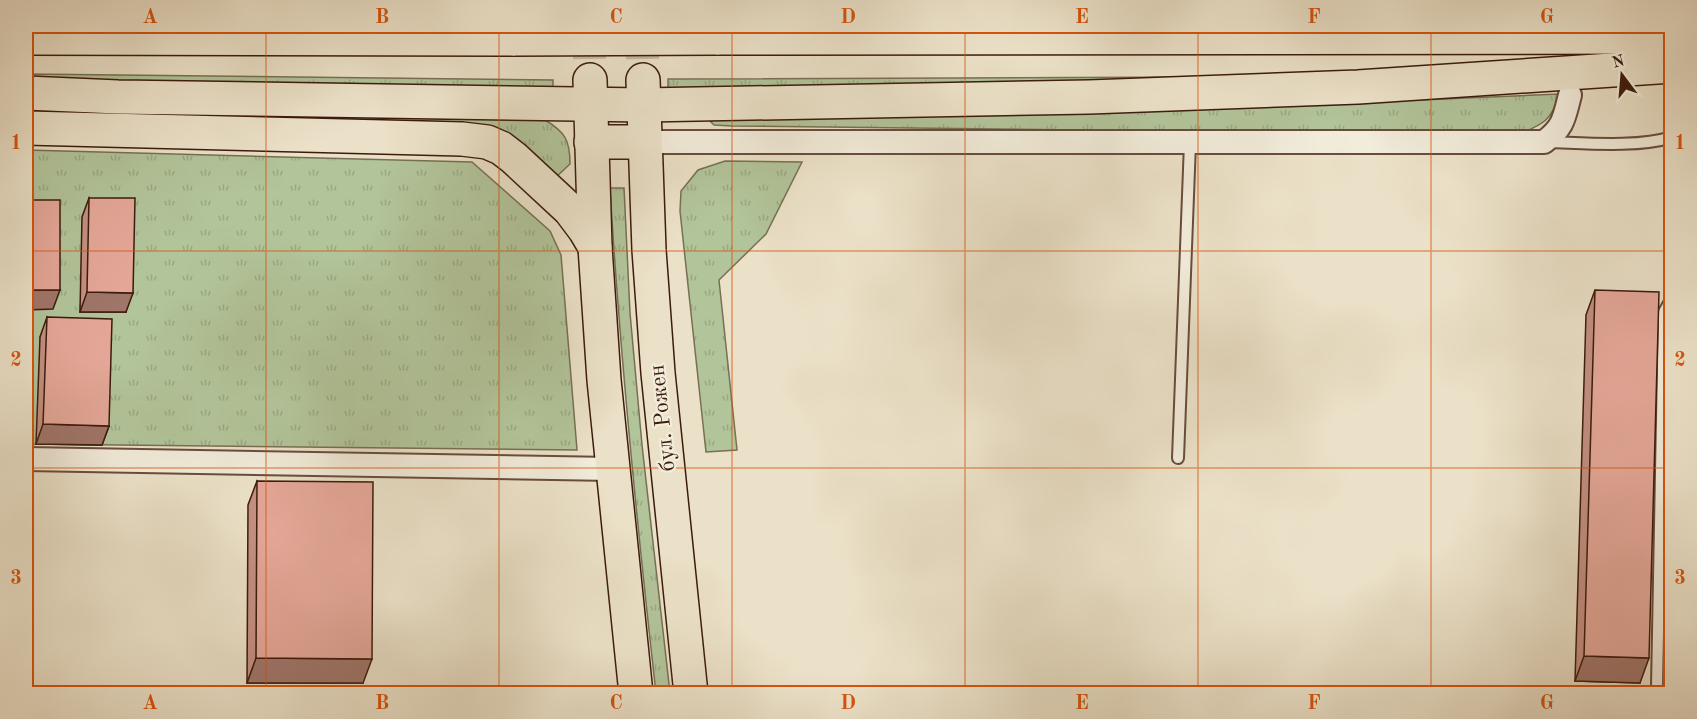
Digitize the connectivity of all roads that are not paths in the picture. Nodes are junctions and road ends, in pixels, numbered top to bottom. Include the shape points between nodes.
1 (1671, 37) edge
2 (26, 38) edge
3 (1671, 66) edge
4 (26, 93) edge
5 (590, 93) junction
6 (644, 93) junction
7 (1570, 95) dead end
8 (26, 128) edge
9 (1671, 137) edge
10 (591, 142) junction
11 (644, 142) junction
12 (1544, 142) junction
13 (1190, 143) junction
14 (595, 248) junction
15 (1671, 298) edge
16 (1178, 458) dead end
17 (26, 459) edge
18 (612, 469) junction
19 (636, 693) edge
20 (691, 693) edge
21 (1660, 693) edge

1 - 2 main road, bridge
3 - 6 main road via 1358,87 1089,98
4 - 5 main road via 118,97
5 - 6 main road
5 - 10 main road
6 - 11 main road, бул. Рожен
7 - 12 street via 1563,122
8 - 14 main road via 473,139 501,148 514,158 570,210
9 - 12 lane via 1636,143
10 - 11 main road
10 - 14 main road
11 - 13 street
11 - 20 main road, бул. Рожен via 658,373
12 - 13 street
13 - 16 lane
14 - 18 main road
15 - 21 lane via 1664,312 1657,686
17 - 18 street
18 - 19 main road

